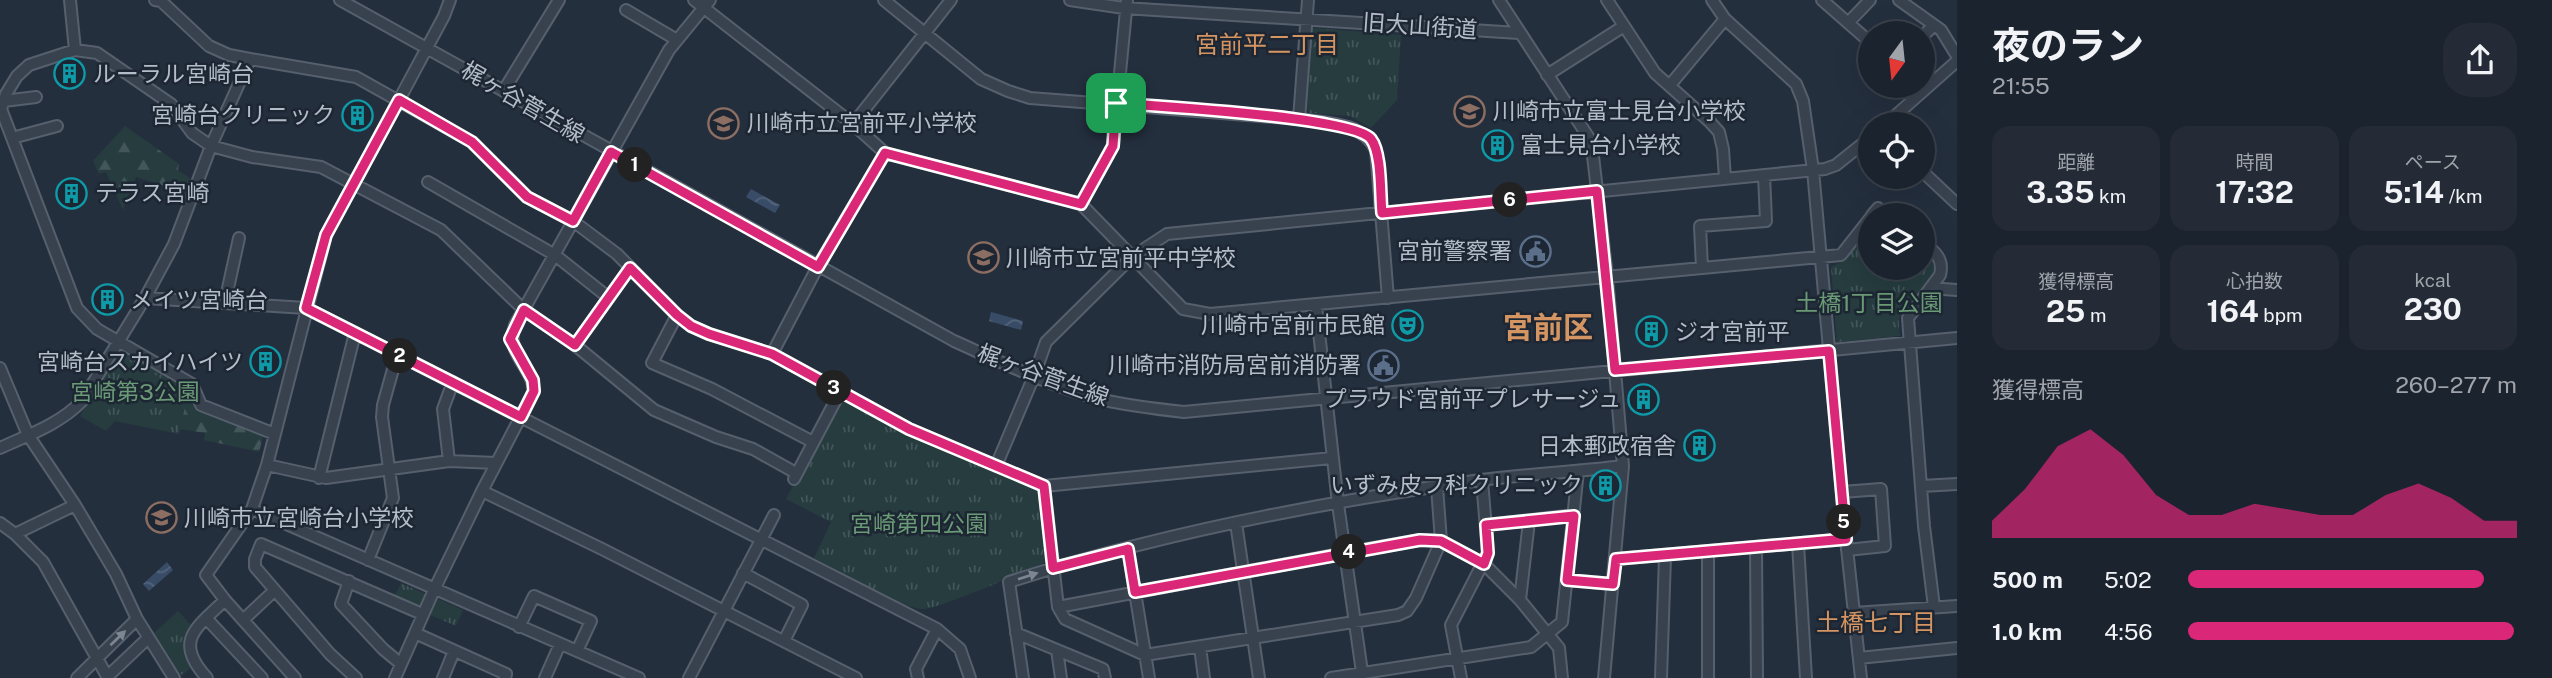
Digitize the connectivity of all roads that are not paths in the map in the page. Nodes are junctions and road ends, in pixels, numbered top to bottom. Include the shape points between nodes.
1 (69, 0) edge
2 (155, 0) edge
3 (340, 0) edge
4 (450, 0) edge
5 (559, 0) edge
6 (884, 0) edge
7 (951, 0) edge
8 (1070, 0) edge
9 (1308, 0) edge
10 (1499, 0) edge
11 (1608, 0) edge
12 (1712, 0) edge
13 (1822, 0) edge
14 (1870, 0) edge
15 (1899, 0) edge
16 (702, 3) edge
17 (1126, 4) edge
18 (626, 10) dead end
19 (1306, 18) junction
20 (1725, 19) junction
21 (1928, 21) edge
22 (1848, 23) junction
23 (1624, 26) junction
24 (1936, 26) edge
25 (1858, 32) edge
26 (924, 33) junction
27 (1520, 33) junction
28 (677, 40) junction
29 (427, 48) junction
30 (75, 50) junction
31 (1957, 58) edge
32 (250, 59) junction
33 (1547, 75) junction
34 (1936, 75) edge
35 (1670, 85) junction
36 (504, 90) junction
37 (36, 97) dead end
38 (1910, 98) edge
39 (399, 100) junction
40 (4, 101) junction
41 (1116, 103) junction
42 (1897, 112) edge
43 (1299, 119) junction
44 (853, 124) junction
45 (57, 125) dead end
46 (12, 138) junction
47 (211, 146) junction
48 (1858, 147) edge
49 (611, 152) junction
50 (885, 153) junction
51 (1813, 170) junction
52 (1764, 175) junction
53 (1725, 179) junction
54 (428, 182) dead end
55 (353, 183) junction
56 (1935, 183) edge
57 (1597, 191) junction
58 (1081, 204) junction
59 (1957, 204) edge
60 (1382, 213) junction
61 (573, 221) junction
62 (1858, 233) edge
63 (239, 238) dead end
64 (1935, 251) edge
65 (555, 255) junction
66 (1132, 257) junction
67 (1820, 257) junction
68 (818, 267) junction
69 (630, 268) junction
70 (1702, 268) junction
71 (1606, 276) junction
72 (1930, 288) junction
73 (1957, 290) edge
74 (145, 298) junction
75 (609, 298) junction
76 (1388, 298) junction
77 (225, 302) junction
78 (1316, 304) junction
79 (306, 308) junction
80 (524, 310) junction
81 (677, 315) junction
82 (355, 333) junction
83 (1957, 338) edge
84 (117, 341) junction
85 (1909, 344) junction
86 (575, 345) junction
87 (1829, 351) junction
88 (772, 354) junction
89 (397, 355) junction
90 (0, 368) edge
91 (1615, 370) junction
92 (1034, 376) junction
93 (453, 382) junction
94 (840, 392) junction
95 (1327, 400) junction
96 (521, 417) junction
97 (275, 434) junction
98 (28, 435) junction
99 (813, 442) junction
100 (0, 448) edge
101 (1332, 458) junction
102 (449, 461) junction
103 (496, 463) junction
104 (267, 465) junction
105 (996, 466) junction
106 (1623, 466) junction
107 (390, 471) junction
108 (1578, 471) junction
109 (319, 478) junction
110 (1482, 480) junction
111 (1957, 484) edge
112 (1044, 486) junction
113 (1922, 486) junction
114 (1437, 487) junction
115 (482, 491) junction
116 (1842, 492) junction
117 (1338, 504) junction
118 (75, 505) junction
119 (252, 509) junction
120 (774, 515) dead end
121 (1574, 516) junction
122 (1529, 521) junction
123 (0, 523) edge
124 (1236, 523) junction
125 (1486, 525) junction
126 (15, 534) junction
127 (760, 540) junction
128 (1441, 541) junction
129 (1798, 544) junction
130 (1846, 545) junction
131 (1128, 549) junction
132 (1756, 549) junction
133 (1345, 553) junction
134 (1708, 553) junction
135 (1665, 556) junction
136 (1616, 559) junction
137 (368, 560) junction
138 (1484, 564) junction
139 (1053, 568) junction
140 (1243, 572) junction
141 (743, 573) junction
142 (349, 580) junction
143 (1567, 580) junction
144 (1613, 584) junction
145 (434, 590) junction
146 (274, 591) junction
147 (1135, 592) junction
148 (225, 600) junction
149 (1520, 600) junction
150 (1957, 606) edge
151 (1058, 607) junction
152 (1934, 607) junction
153 (724, 611) junction
154 (1854, 613) junction
155 (422, 614) junction
156 (206, 618) junction
157 (138, 619) junction
158 (244, 619) junction
159 (1355, 622) junction
160 (519, 627) junction
161 (937, 629) junction
162 (415, 633) junction
163 (1016, 633) junction
164 (1548, 634) junction
165 (148, 638) junction
166 (1253, 638) junction
167 (784, 641) junction
168 (560, 645) junction
169 (1199, 647) junction
170 (1957, 648) edge
171 (1057, 650) junction
172 (454, 651) junction
173 (576, 651) junction
174 (1145, 654) junction
175 (98, 657) junction
176 (1457, 657) junction
177 (1859, 658) junction
178 (401, 664) junction
179 (1362, 672) junction
180 (108, 677) edge
181 (77, 678) edge
182 (174, 678) edge
183 (207, 678) edge
184 (262, 678) edge
185 (295, 678) edge
186 (356, 678) edge
187 (395, 678) edge
188 (443, 678) edge
189 (505, 678) edge
190 (545, 678) edge
191 (639, 678) edge
192 (690, 678) edge
193 (856, 678) edge
194 (918, 678) edge
195 (970, 678) edge
196 (1023, 678) edge
197 (1061, 678) edge
198 (1105, 678) edge
199 (1149, 678) edge
200 (1204, 678) edge
201 (1259, 678) edge
202 (1334, 678) edge
203 (1461, 678) edge
204 (1562, 678) edge
205 (1604, 678) edge
206 (1661, 678) edge
207 (1709, 678) edge
208 (1758, 678) edge
209 (1806, 678) edge
210 (1861, 678) edge

1 - 30 street
2 - 32 street via 209,46
3 - 29 street, 梶ヶ谷菅生線
4 - 29 street
5 - 36 street
6 - 26 street
7 - 26 street
8 - 17 street, 旧大山街道
9 - 19 street
10 - 27 street
11 - 23 street
12 - 20 street
13 - 22 street
14 - 22 street
15 - 21 street
16 - 28 street
16 - 44 street
17 - 19 street, 旧大山街道
17 - 41 street
18 - 28 street
19 - 27 street, 旧大山街道
19 - 43 street
20 - 35 street
20 - 51 street via 1796,84
22 - 25 street
23 - 33 street
23 - 35 street via 1656,73
24 - 31 street
26 - 41 street via 981,79 1008,92 1030,98
26 - 44 street
27 - 33 street
28 - 49 street
29 - 36 street, 梶ヶ谷菅生線
29 - 39 street
30 - 40 street via 29,65 17,76
30 - 47 street via 97,52 171,104 192,133
31 - 34 street
32 - 39 street via 356,77
32 - 47 street
33 - 57 street via 1589,138
35 - 53 street via 1719,132
36 - 49 street, 梶ヶ谷菅生線
37 - 40 street
38 - 42 street
39 - 55 street
39 - 61 street via 472,142 527,197
40 - 46 street via 1,109
41 - 43 street
41 - 58 street via 1113,146
43 - 60 street via 1340,125 1370,137 1376,150
44 - 50 street
45 - 46 street
46 - 84 street via 77,308
47 - 55 street via 321,167
47 - 74 street via 174,244
48 - 51 street via 1836,165
49 - 61 street
49 - 68 street, 梶ヶ谷菅生線
50 - 58 street
50 - 68 street
51 - 52 street
51 - 67 street
52 - 53 street
52 - 70 street via 1766,220 1700,226
53 - 57 street
54 - 65 street
55 - 79 street via 326,235
55 - 80 street via 441,230
56 - 59 street
57 - 60 street
57 - 71 street
58 - 66 street
60 - 66 street via 1167,234
60 - 76 street
61 - 65 street
61 - 69 street
62 - 67 street via 1841,255
63 - 77 street
64 - 72 street via 1941,261 1940,275
65 - 75 street
65 - 80 street
66 - 78 street via 1183,309 1210,314
66 - 92 street via 1046,342
67 - 70 street
67 - 87 street
68 - 88 street
68 - 92 street, 梶ヶ谷菅生線 via 954,341
69 - 75 street
69 - 81 street
70 - 71 street
71 - 76 street
71 - 91 street
72 - 73 street
72 - 85 street via 1908,318
74 - 77 street
74 - 84 street
75 - 86 street
76 - 78 street
77 - 79 street
78 - 95 street
79 - 82 street
79 - 97 street
80 - 86 street
80 - 96 street via 510,339 533,380 534,391
81 - 88 street via 709,334
81 - 99 street via 652,363
82 - 89 street
82 - 109 street
83 - 85 street, 梶ヶ谷菅生線
84 - 97 street via 192,384 201,405
84 - 98 street via 82,401
85 - 87 street, 梶ヶ谷菅生線
85 - 113 street
86 - 99 street via 654,410 753,449 795,476
87 - 91 street, 梶ヶ谷菅生線
87 - 116 street
88 - 94 street
89 - 93 street
89 - 107 street via 382,417
90 - 98 street
91 - 95 street, 梶ヶ谷菅生線
91 - 106 street
92 - 95 street, 梶ヶ谷菅生線 via 1102,399 1184,412
92 - 105 street
93 - 96 street
93 - 102 street via 443,409
94 - 99 street
94 - 105 street via 909,429
95 - 101 street
96 - 103 street
96 - 127 street
97 - 104 street
98 - 100 street
98 - 118 street
101 - 112 street
101 - 117 street
102 - 103 street
102 - 107 street
103 - 115 street
104 - 109 street
104 - 119 street
105 - 112 street
106 - 108 street
106 - 136 street
107 - 109 street
107 - 137 street via 392,503
108 - 110 street
108 - 121 street
110 - 114 street
110 - 125 street
111 - 113 street
112 - 139 street
113 - 152 street
114 - 117 street
114 - 128 street
115 - 145 street
115 - 153 street
116 - 130 street
116 - 130 street via 1881,489 1885,547
117 - 124 street
117 - 133 street
118 - 126 street
118 - 157 street
119 - 137 street
119 - 148 street via 206,575
120 - 127 street
121 - 122 street
121 - 143 street
122 - 125 street
122 - 149 street
123 - 126 street
124 - 131 street
124 - 140 street
125 - 138 street
126 - 175 street via 43,562
127 - 141 street
127 - 161 street
128 - 133 street via 1420,540
128 - 138 street
128 - 159 street via 1407,611
129 - 130 street
129 - 132 street
129 - 209 street
130 - 154 street
131 - 139 street
131 - 147 street
132 - 134 street
132 - 208 street
133 - 140 street
133 - 159 street
134 - 135 street
134 - 207 street
135 - 136 street
135 - 206 street
136 - 144 street
137 - 145 street
138 - 149 street
138 - 176 street via 1451,625
139 - 151 street
163 -> 139 street via 1009,582
140 - 147 street
140 - 166 street
141 - 153 street
141 - 167 street via 802,605
142 - 146 street via 261,544 255,568
142 - 155 street
142 - 178 street via 341,604
143 - 144 street
143 - 164 street via 1562,622
144 - 205 street
145 - 155 street
145 - 160 street
146 - 158 street
146 - 186 street
147 - 151 street
147 - 174 street
148 - 156 street
148 - 158 street
149 - 164 street
150 - 152 street
151 - 174 street via 1065,619
152 - 154 street
153 - 167 street
153 - 192 street
154 - 177 street
155 - 162 street
156 - 183 street via 194,632 190,652
156 - 184 street
157 - 165 street
175 -> 157 street
158 - 185 street
159 - 166 street
159 - 179 street
160 - 168 street
160 - 173 street via 534,596 591,621
161 - 194 street via 916,669
161 - 195 street via 960,649
162 - 172 street
162 - 178 street
163 - 171 street
163 - 196 street
164 - 176 street via 1531,647
164 - 204 street via 1559,648
165 - 180 street
165 - 182 street
166 - 169 street
166 - 201 street
167 - 193 street
168 - 173 street
168 - 190 street
169 - 174 street
169 - 200 street
170 - 177 street
171 - 197 street
171 - 198 street via 1104,669
172 - 188 street
172 - 189 street via 506,674
173 - 191 street
174 - 199 street
175 - 180 street
175 - 181 street
176 - 179 street
176 - 203 street
177 - 210 street
178 - 187 street
179 - 202 street

